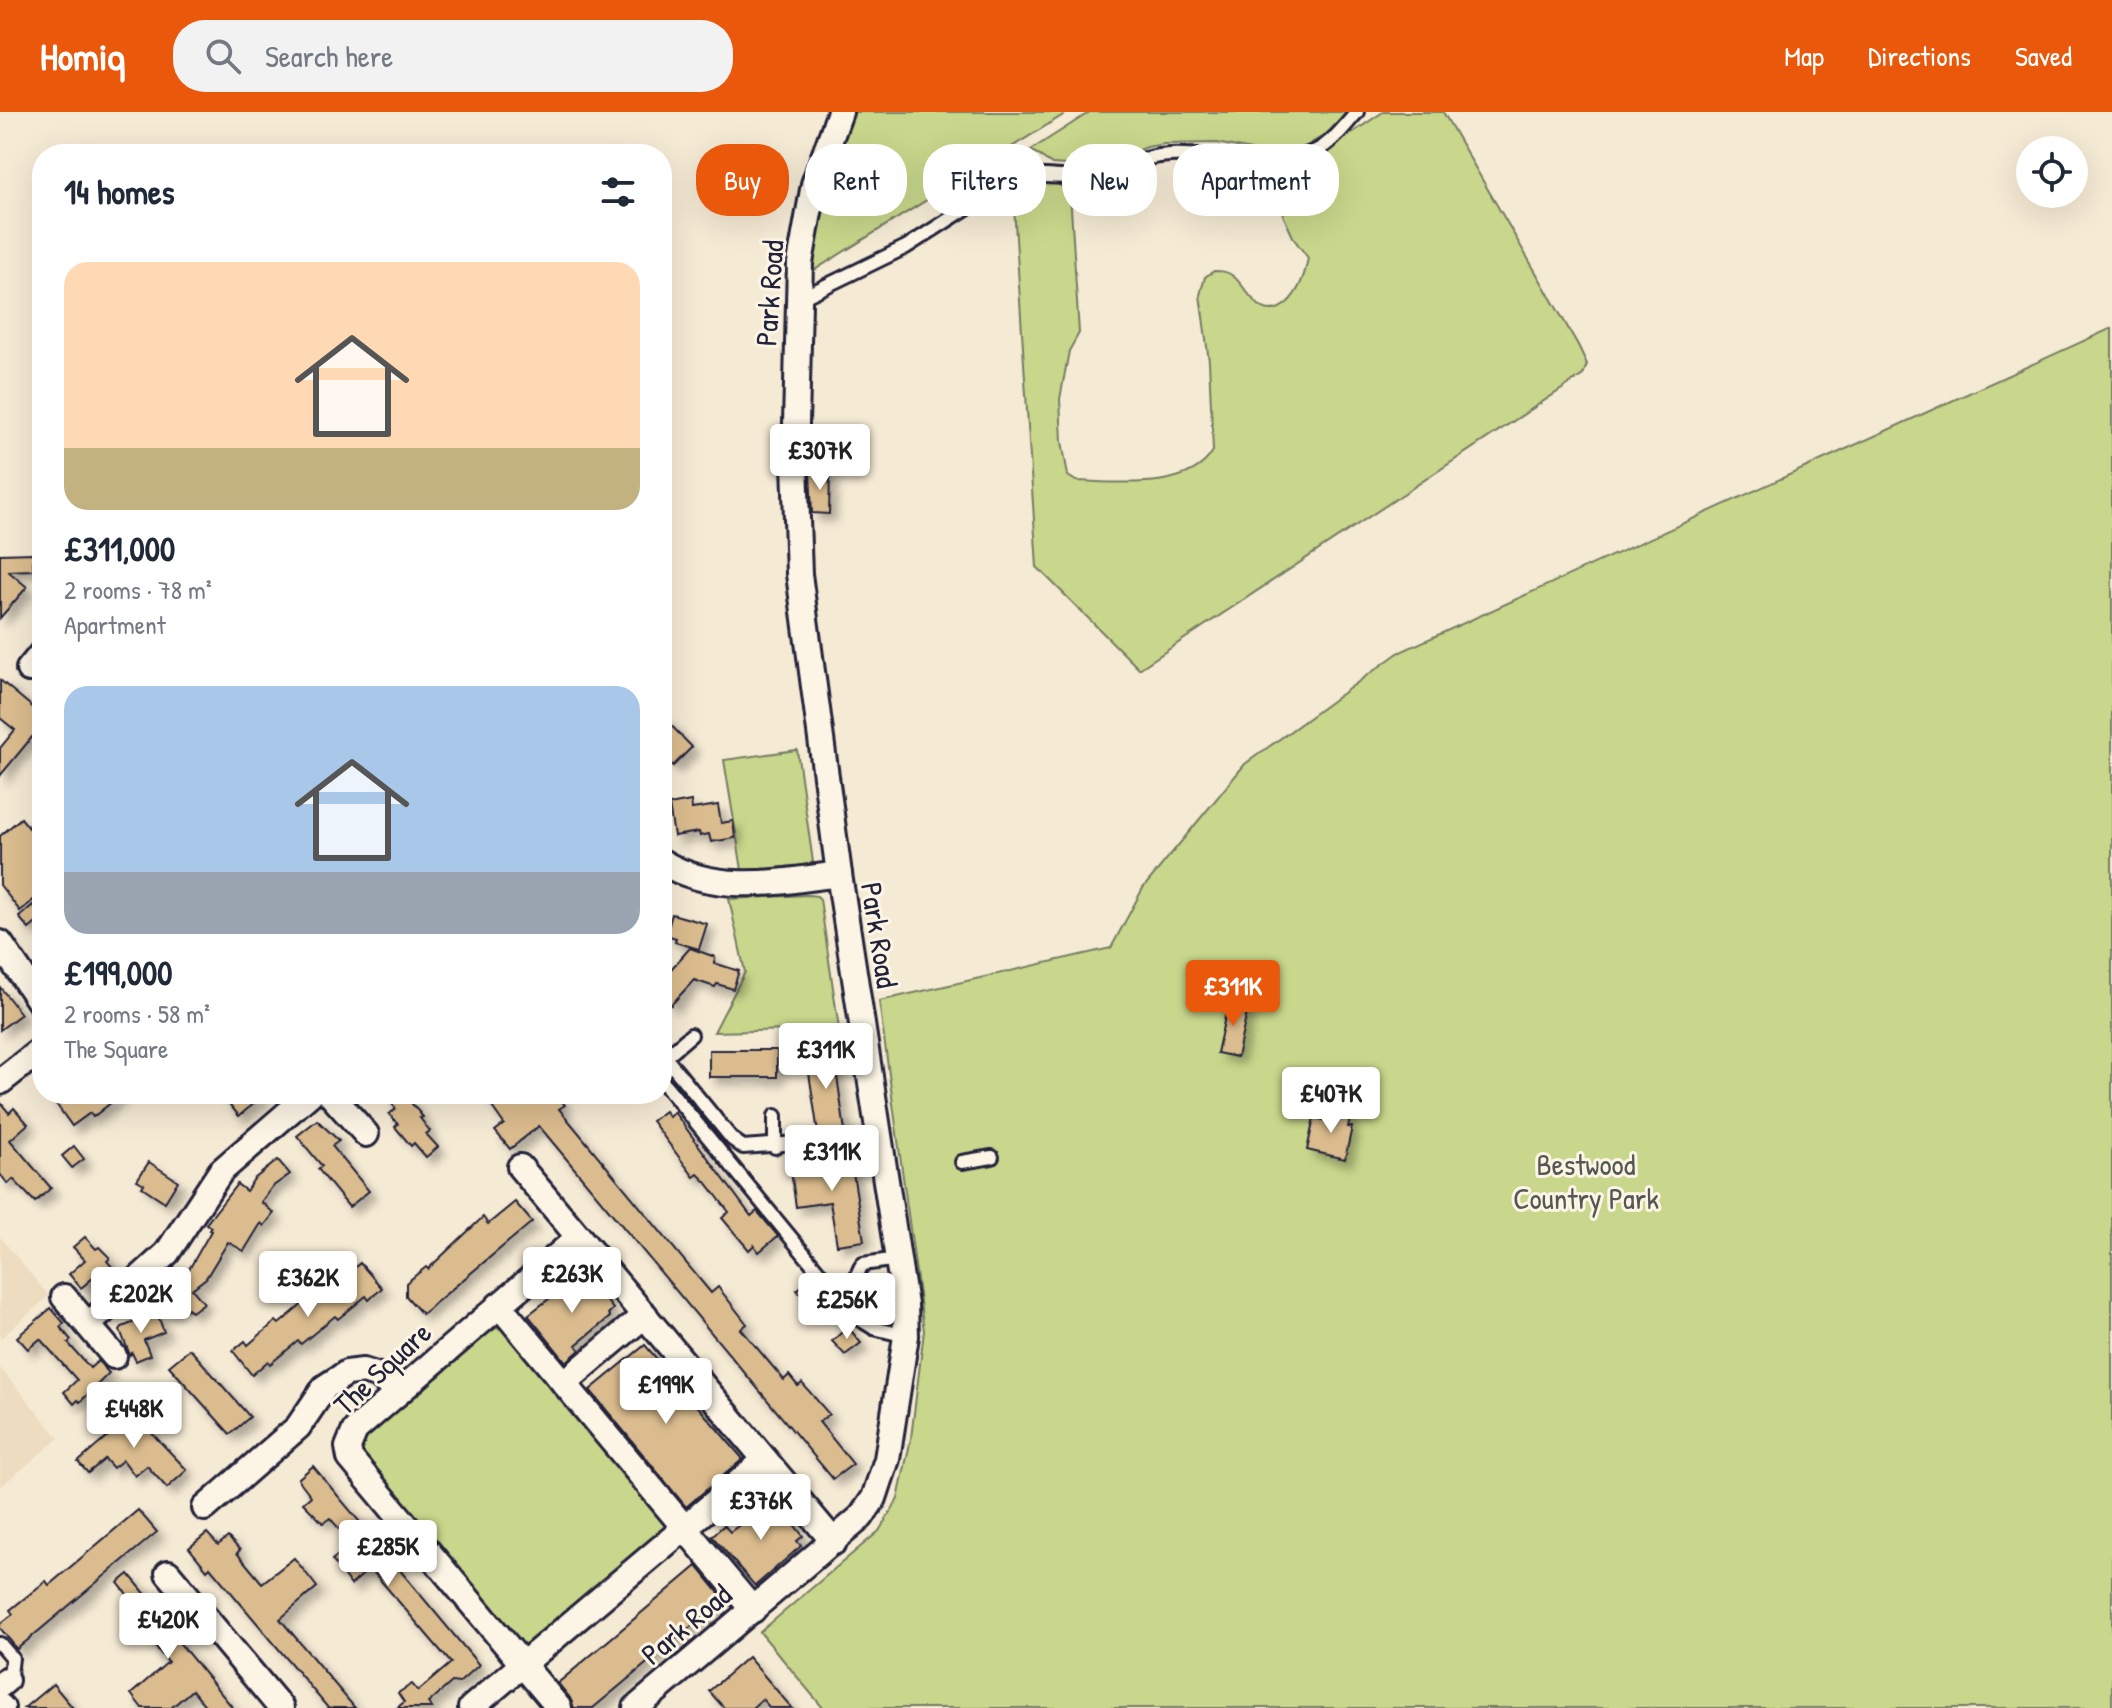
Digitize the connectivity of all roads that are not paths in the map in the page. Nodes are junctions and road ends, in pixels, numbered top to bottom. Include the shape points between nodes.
1 (840, 112) edge
2 (1357, 112) edge
3 (799, 299) junction
4 (672, 870) edge
5 (839, 874) junction
6 (0, 943) edge
7 (32, 990) edge
8 (691, 1035) dead end
9 (672, 1051) edge
10 (32, 1057) edge
11 (672, 1066) edge
12 (0, 1082) edge
13 (672, 1093) edge
14 (298, 1104) edge
15 (339, 1104) edge
16 (775, 1116) dead end
17 (366, 1134) dead end
18 (880, 1137) junction
19 (775, 1147) junction
20 (992, 1157) dead end
21 (962, 1162) dead end
22 (520, 1167) dead end
23 (579, 1237) junction
24 (898, 1259) junction
25 (64, 1297) dead end
26 (499, 1305) junction
27 (645, 1315) junction
28 (88, 1325) junction
29 (874, 1328) junction
30 (906, 1336) junction
31 (114, 1356) dead end
32 (564, 1383) junction
33 (398, 1393) junction
34 (765, 1460) junction
35 (205, 1508) dead end
36 (685, 1528) junction
37 (834, 1542) junction
38 (168, 1573) dead end
39 (753, 1610) junction
40 (0, 1644) edge
41 (523, 1665) junction
42 (3, 1682) edge
43 (281, 1708) edge
44 (471, 1708) edge
45 (559, 1708) edge
46 (636, 1708) edge

1 - 3 street, Park Road via 814,184
2 - 3 lane via 1329,143 1307,155 1168,155 1093,176 1030,174 1012,179 906,247
3 - 5 street, Park Road via 799,574
4 - 5 street via 731,884
5 - 18 street, Park Road
6 - 7 street
8 - 9 lane
10 - 12 street
11 - 19 lane via 732,1139 743,1147
13 - 29 lane via 856,1317
14 - 28 street via 215,1178 167,1253
15 - 17 street
16 - 19 lane
18 - 19 lane
18 - 24 street, Park Road
20 - 21 lane
22 - 23 street
23 - 26 street, The Square
23 - 27 street
24 - 29 lane via 873,1260 857,1271
24 - 30 street, Park Road
25 - 28 street
26 - 32 street
26 - 33 street, The Square
27 - 32 street
27 - 34 street
28 - 31 street
29 - 30 lane
30 - 37 street, Park Road via 887,1459 874,1498
32 - 36 street
33 - 35 street via 379,1376 347,1373 325,1387 306,1419 228,1472
33 - 41 street, The Square via 355,1430 350,1458
34 - 36 street
34 - 37 street
36 - 39 street
36 - 41 street
37 - 39 street, Park Road
38 - 43 street
39 - 46 street, Park Road
40 - 42 lane via 12,1658 10,1675
41 - 44 street
41 - 45 street, The Square

